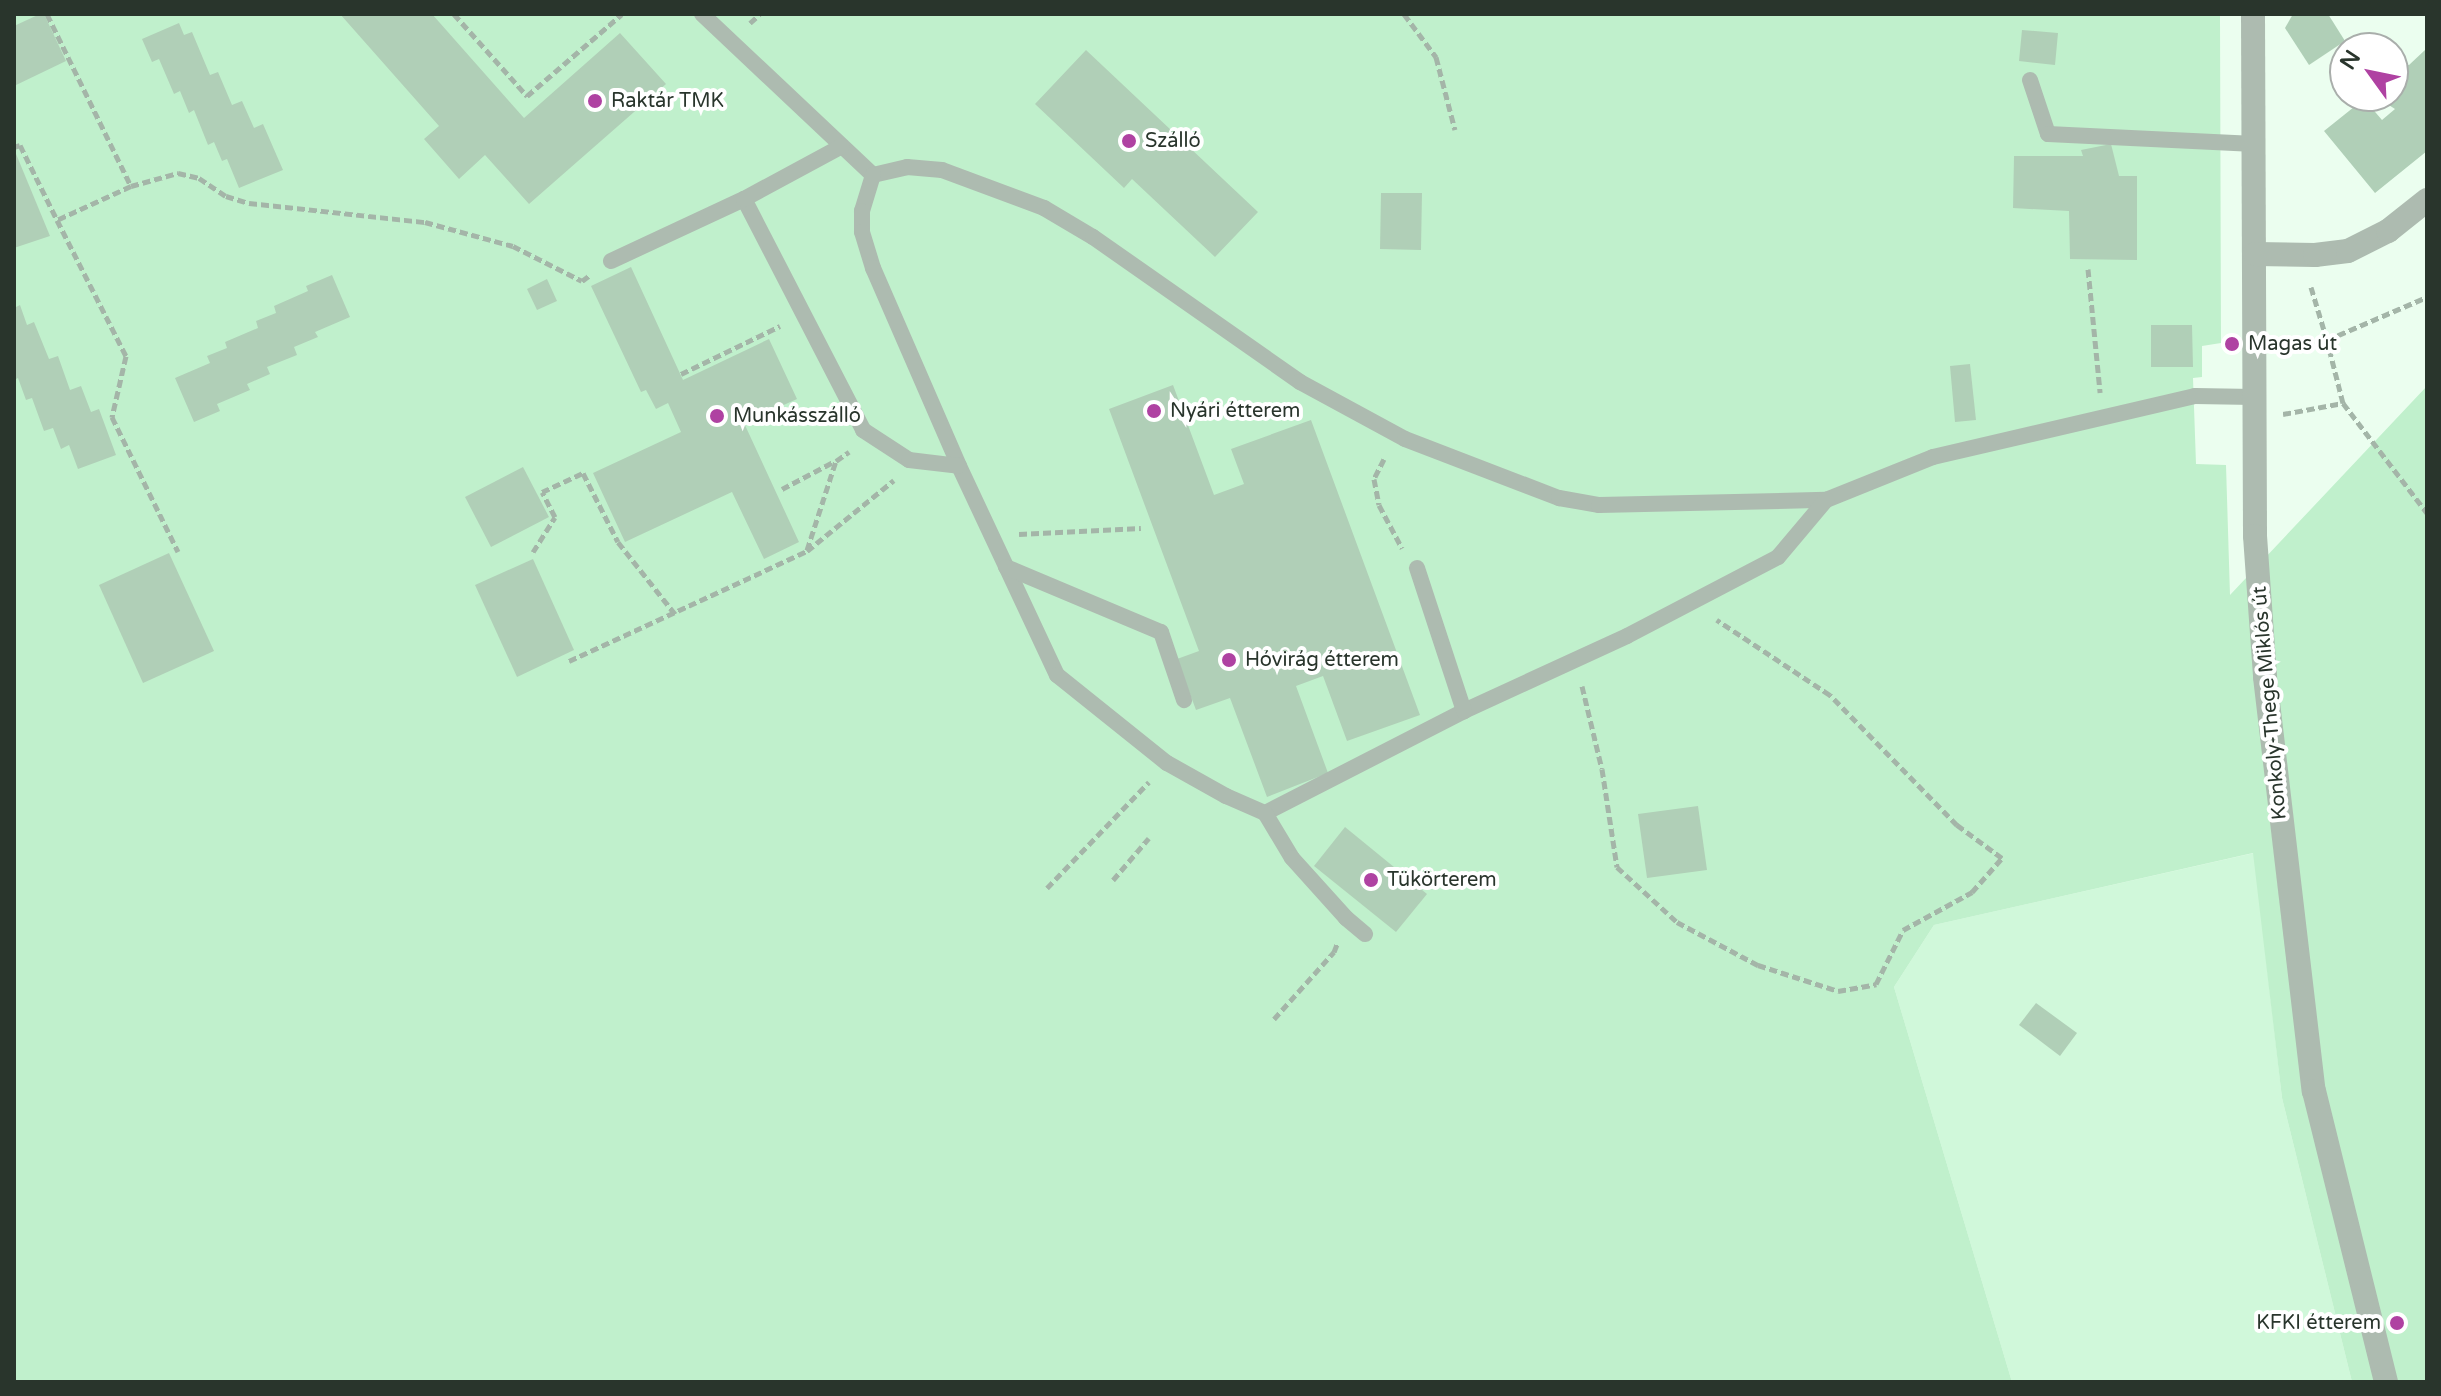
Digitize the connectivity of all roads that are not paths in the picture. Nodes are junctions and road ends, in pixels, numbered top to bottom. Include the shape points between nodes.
1 (702, 14) edge
2 (2253, 14) edge
3 (2030, 80) dead end
4 (2255, 144) junction
5 (842, 146) junction
6 (873, 175) junction
7 (744, 199) junction
8 (2427, 200) edge
9 (2255, 254) junction
10 (611, 261) road end
11 (2254, 407) junction
12 (959, 466) junction
13 (1826, 500) junction
14 (1006, 567) junction
15 (1417, 568) road end
16 (1184, 700) dead end
17 (1464, 711) junction
18 (1265, 813) junction
19 (1365, 934) dead end
20 (2386, 1382) edge

1 - 5 lane
2 - 4 street, Konkoly-Thege Miklós út
3 - 4 lane via 2048,134
4 - 9 street, Konkoly-Thege Miklós út
5 - 6 lane
5 - 7 lane
6 - 12 lane via 862,232
6 - 13 lane via 907,167 942,170 1044,208 1300,382 1405,439 1559,498 1599,505
7 - 10 lane
7 - 12 lane via 863,430 909,460
8 - 9 street via 2388,231 2348,251
9 - 11 street, Konkoly-Thege Miklós út
11 - 13 lane via 2195,396 1933,457
11 - 20 street, Konkoly-Thege Miklós út via 2255,536 2265,677 2314,1091
12 - 14 lane
13 - 17 lane via 1778,557 1576,661
14 - 16 lane via 1161,632
14 - 18 lane via 1057,675 1167,763
15 - 17 lane
17 - 18 lane
18 - 19 lane via 1292,858

